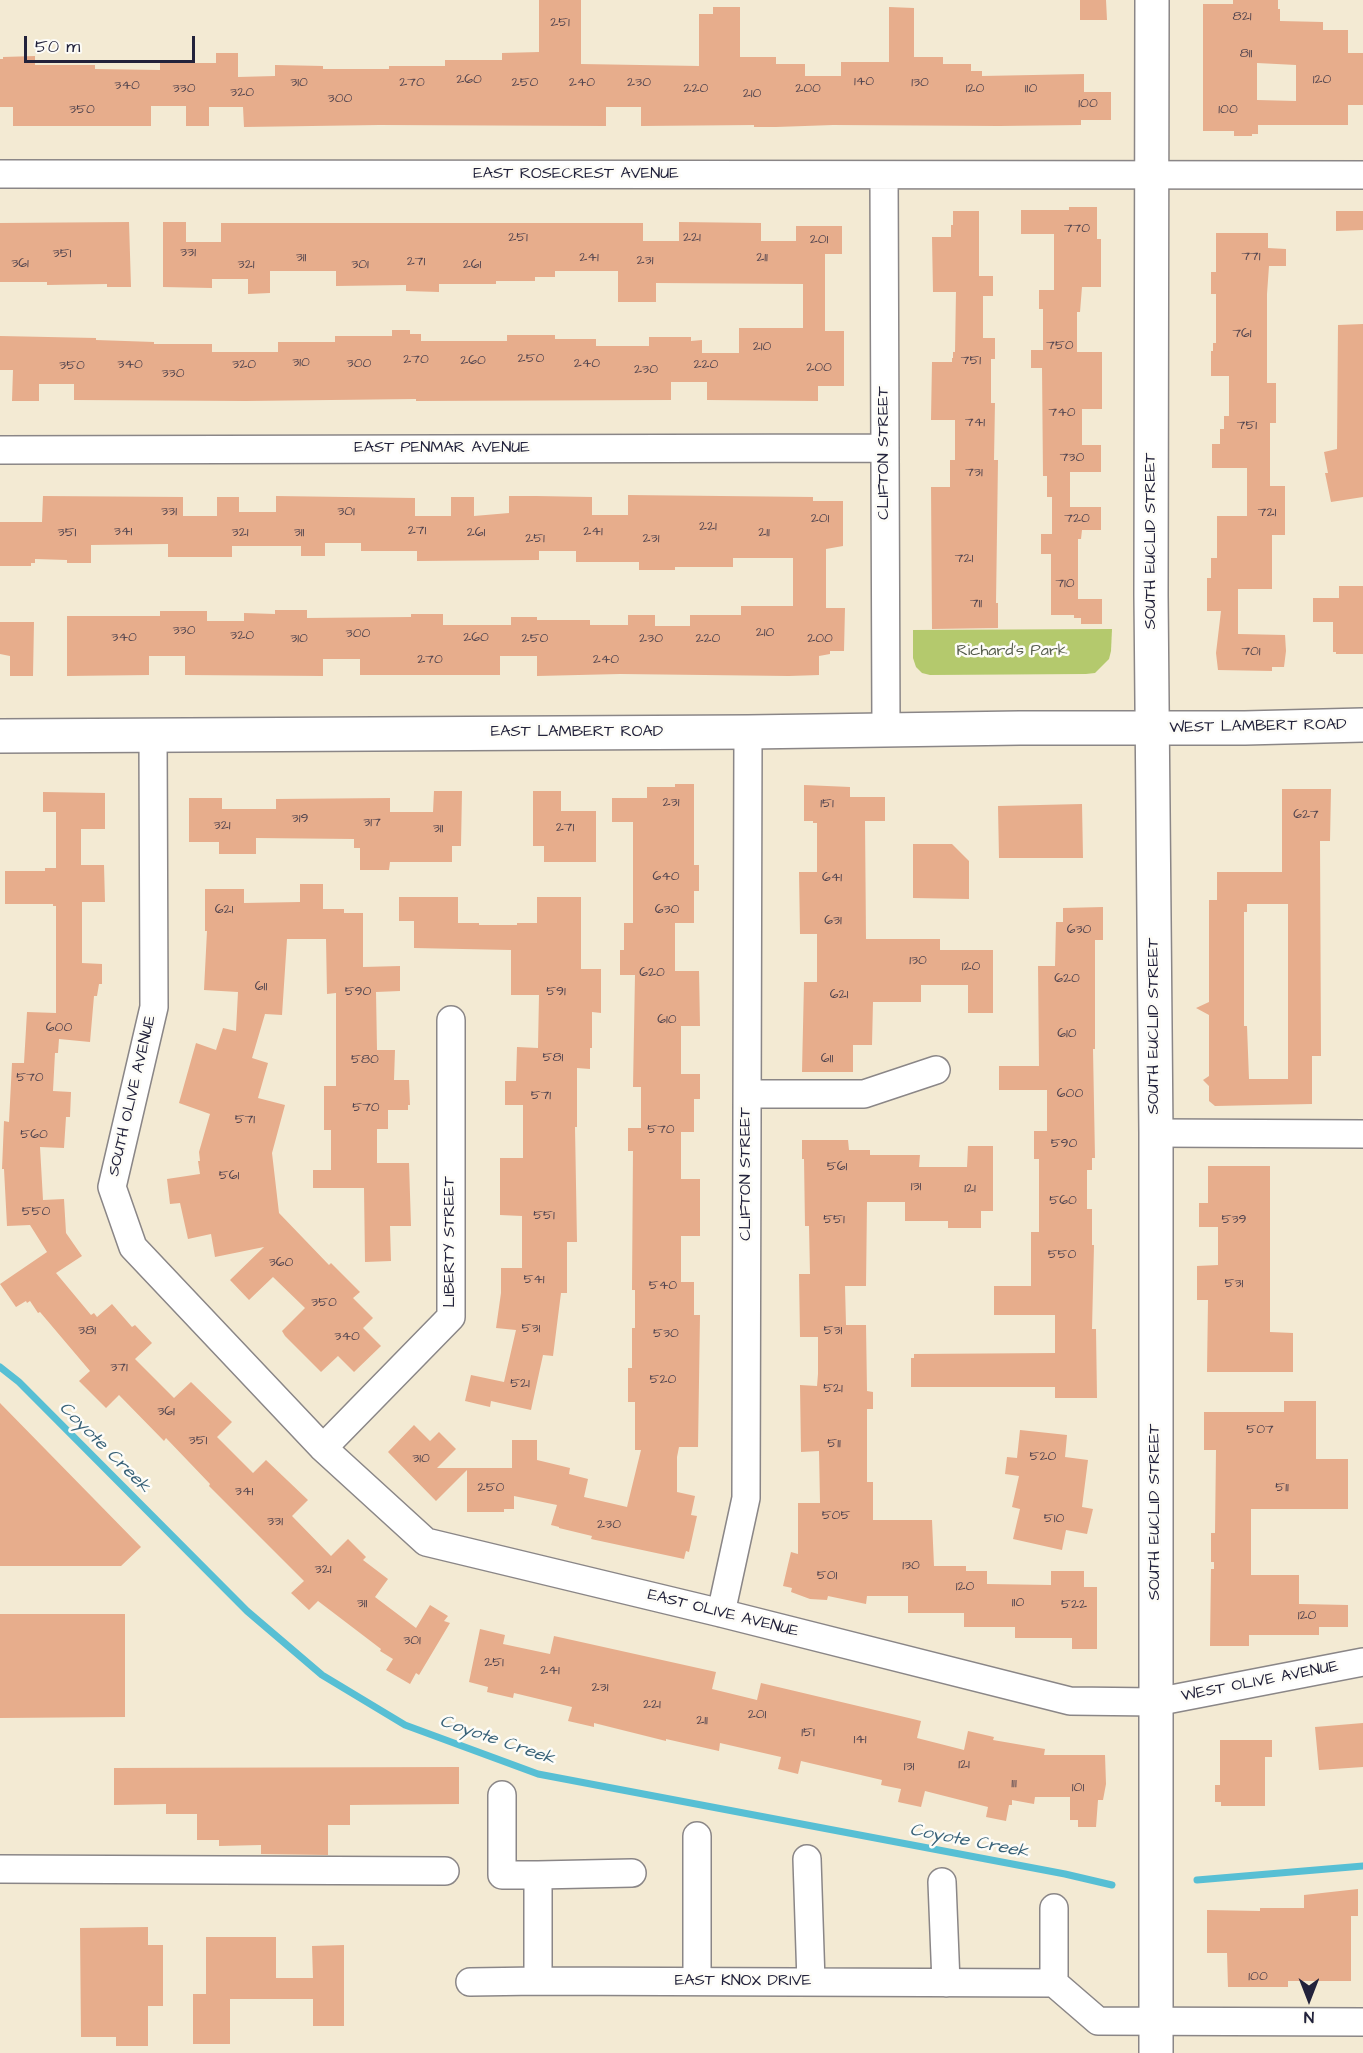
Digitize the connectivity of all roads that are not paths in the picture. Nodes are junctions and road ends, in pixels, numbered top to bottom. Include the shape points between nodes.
1 (1152, 0) edge
2 (0, 174) edge
3 (884, 175) junction
4 (1152, 175) junction
5 (1363, 175) edge
6 (885, 448) junction
7 (0, 450) edge
8 (1363, 725) edge
9 (1154, 728) junction
10 (886, 730) junction
11 (748, 732) junction
12 (0, 736) edge
13 (153, 736) junction
14 (451, 1020) dead end
15 (936, 1071) dead end
16 (747, 1094) junction
17 (1156, 1133) junction
18 (1363, 1134) edge
19 (324, 1448) junction
20 (721, 1613) junction
21 (1363, 1662) edge
22 (1156, 1702) junction
23 (502, 1795) dead end
24 (697, 1836) dead end
25 (807, 1858) dead end
26 (0, 1869) edge
27 (445, 1871) dead end
28 (632, 1873) dead end
29 (538, 1875) junction
30 (942, 1882) dead end
31 (1054, 1908) dead end
32 (538, 1981) junction
33 (697, 1981) junction
34 (470, 1982) dead end
35 (811, 1982) junction
36 (946, 1983) junction
37 (1054, 1983) junction
38 (1363, 2022) edge
39 (1156, 2038) edge

1 - 4 main road, SOUTH EUCLID STREET
2 - 3 street, EAST ROSECREST AVENUE
3 - 4 street, EAST ROSECREST AVENUE
3 - 6 street, CLIFTON STREET
4 - 5 street, EAST ROSECREST AVENUE
4 - 9 main road, SOUTH EUCLID STREET
6 - 7 street, EAST PENMAR AVENUE
6 - 10 street, CLIFTON STREET
8 - 9 main road, WEST LAMBERT ROAD
9 - 10 main road, EAST LAMBERT ROAD
9 - 17 main road, SOUTH EUCLID STREET
10 - 11 main road, EAST LAMBERT ROAD
11 - 13 main road, EAST LAMBERT ROAD
11 - 16 street, CLIFTON STREET
12 - 13 main road, EAST LAMBERT ROAD
13 - 19 street, SOUTH OLIVE AVENUE via 154,1007 112,1187 133,1247
14 - 19 street, LIBERTY STREET via 451,1317
15 - 16 street via 864,1094
16 - 20 street, CLIFTON STREET via 746,1498
17 - 18 street
17 - 22 main road, SOUTH EUCLID STREET
19 - 20 street, EAST OLIVE AVENUE via 426,1542
20 - 22 street, EAST OLIVE AVENUE via 1070,1701
21 - 22 street, WEST OLIVE AVENUE
22 - 39 main road, SOUTH EUCLID STREET
23 - 29 street via 502,1875
24 - 33 street
25 - 35 street
26 - 27 street
28 - 29 street
29 - 32 street
30 - 36 street
31 - 37 street
32 - 33 street, EAST KNOX DRIVE
32 - 34 street, EAST KNOX DRIVE
33 - 35 street, EAST KNOX DRIVE
35 - 36 street, EAST KNOX DRIVE
36 - 37 street, EAST KNOX DRIVE
37 - 39 street via 1098,2021
38 - 39 street

